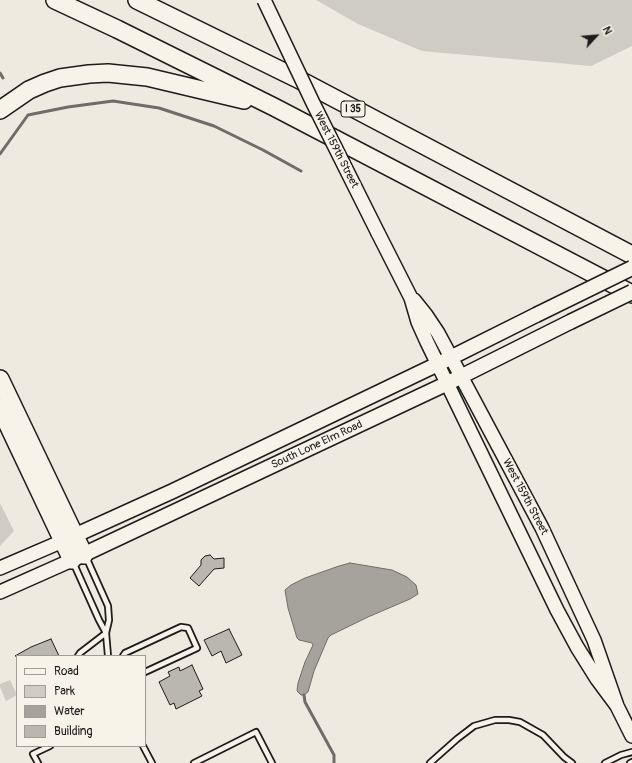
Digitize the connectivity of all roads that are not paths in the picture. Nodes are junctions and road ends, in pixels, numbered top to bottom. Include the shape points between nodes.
1 (55, 0) edge
2 (137, 0) edge
3 (264, 0) edge
4 (274, 107) junction
5 (0, 110) edge
6 (632, 255) edge
7 (632, 268) edge
8 (632, 293) edge
9 (411, 298) junction
10 (451, 357) junction
11 (438, 364) junction
12 (461, 376) junction
13 (0, 379) edge
14 (448, 382) junction
15 (0, 408) edge
16 (69, 537) junction
17 (78, 558) junction
18 (0, 568) edge
19 (0, 592) edge
20 (106, 633) junction
21 (79, 655) edge
22 (108, 655) edge
23 (124, 655) edge
24 (146, 672) edge
25 (617, 706) junction
26 (632, 736) edge
27 (48, 747) edge
28 (144, 747) edge
29 (632, 752) edge
30 (38, 763) edge
31 (152, 763) edge
32 (194, 763) edge
33 (272, 763) edge
34 (430, 763) edge
35 (572, 763) edge
36 (605, 763) edge

1 - 4 highway
2 - 6 highway, I 35 via 296,78
3 - 9 street, West 159th Street, bridge
4 - 5 highway via 147,77 108,73 75,75 45,83
4 - 8 highway
7 - 10 main road, South Lone Elm Road, bridge
8 - 12 main road, South Lone Elm Road, bridge
9 - 10 street, West 159th Street via 426,315
9 - 11 street, West 159th Street via 418,322
10 - 11 main road, South Lone Elm Road
10 - 12 street, West 159th Street
11 - 14 street, West 159th Street
11 - 16 main road, South Lone Elm Road
12 - 14 main road, South Lone Elm Road
12 - 25 street, West 159th Street via 571,587 594,640
13 - 16 highway
14 - 17 main road, South Lone Elm Road
14 - 25 street, West 159th Street via 557,610 593,673
15 - 16 highway
16 - 17 highway
16 - 18 street, South Lone Elm Road
17 - 19 street, South Lone Elm Road
17 - 20 lane
17 - 20 lane via 108,606 109,620
20 - 21 lane
20 - 22 lane
23 - 24 lane via 181,627 188,628 197,648
25 - 26 street, West 159th Street
27 - 30 lane via 34,754
28 - 31 lane
29 - 36 lane
32 - 33 lane via 256,732
34 - 35 lane via 474,726 495,720 520,722 532,728

